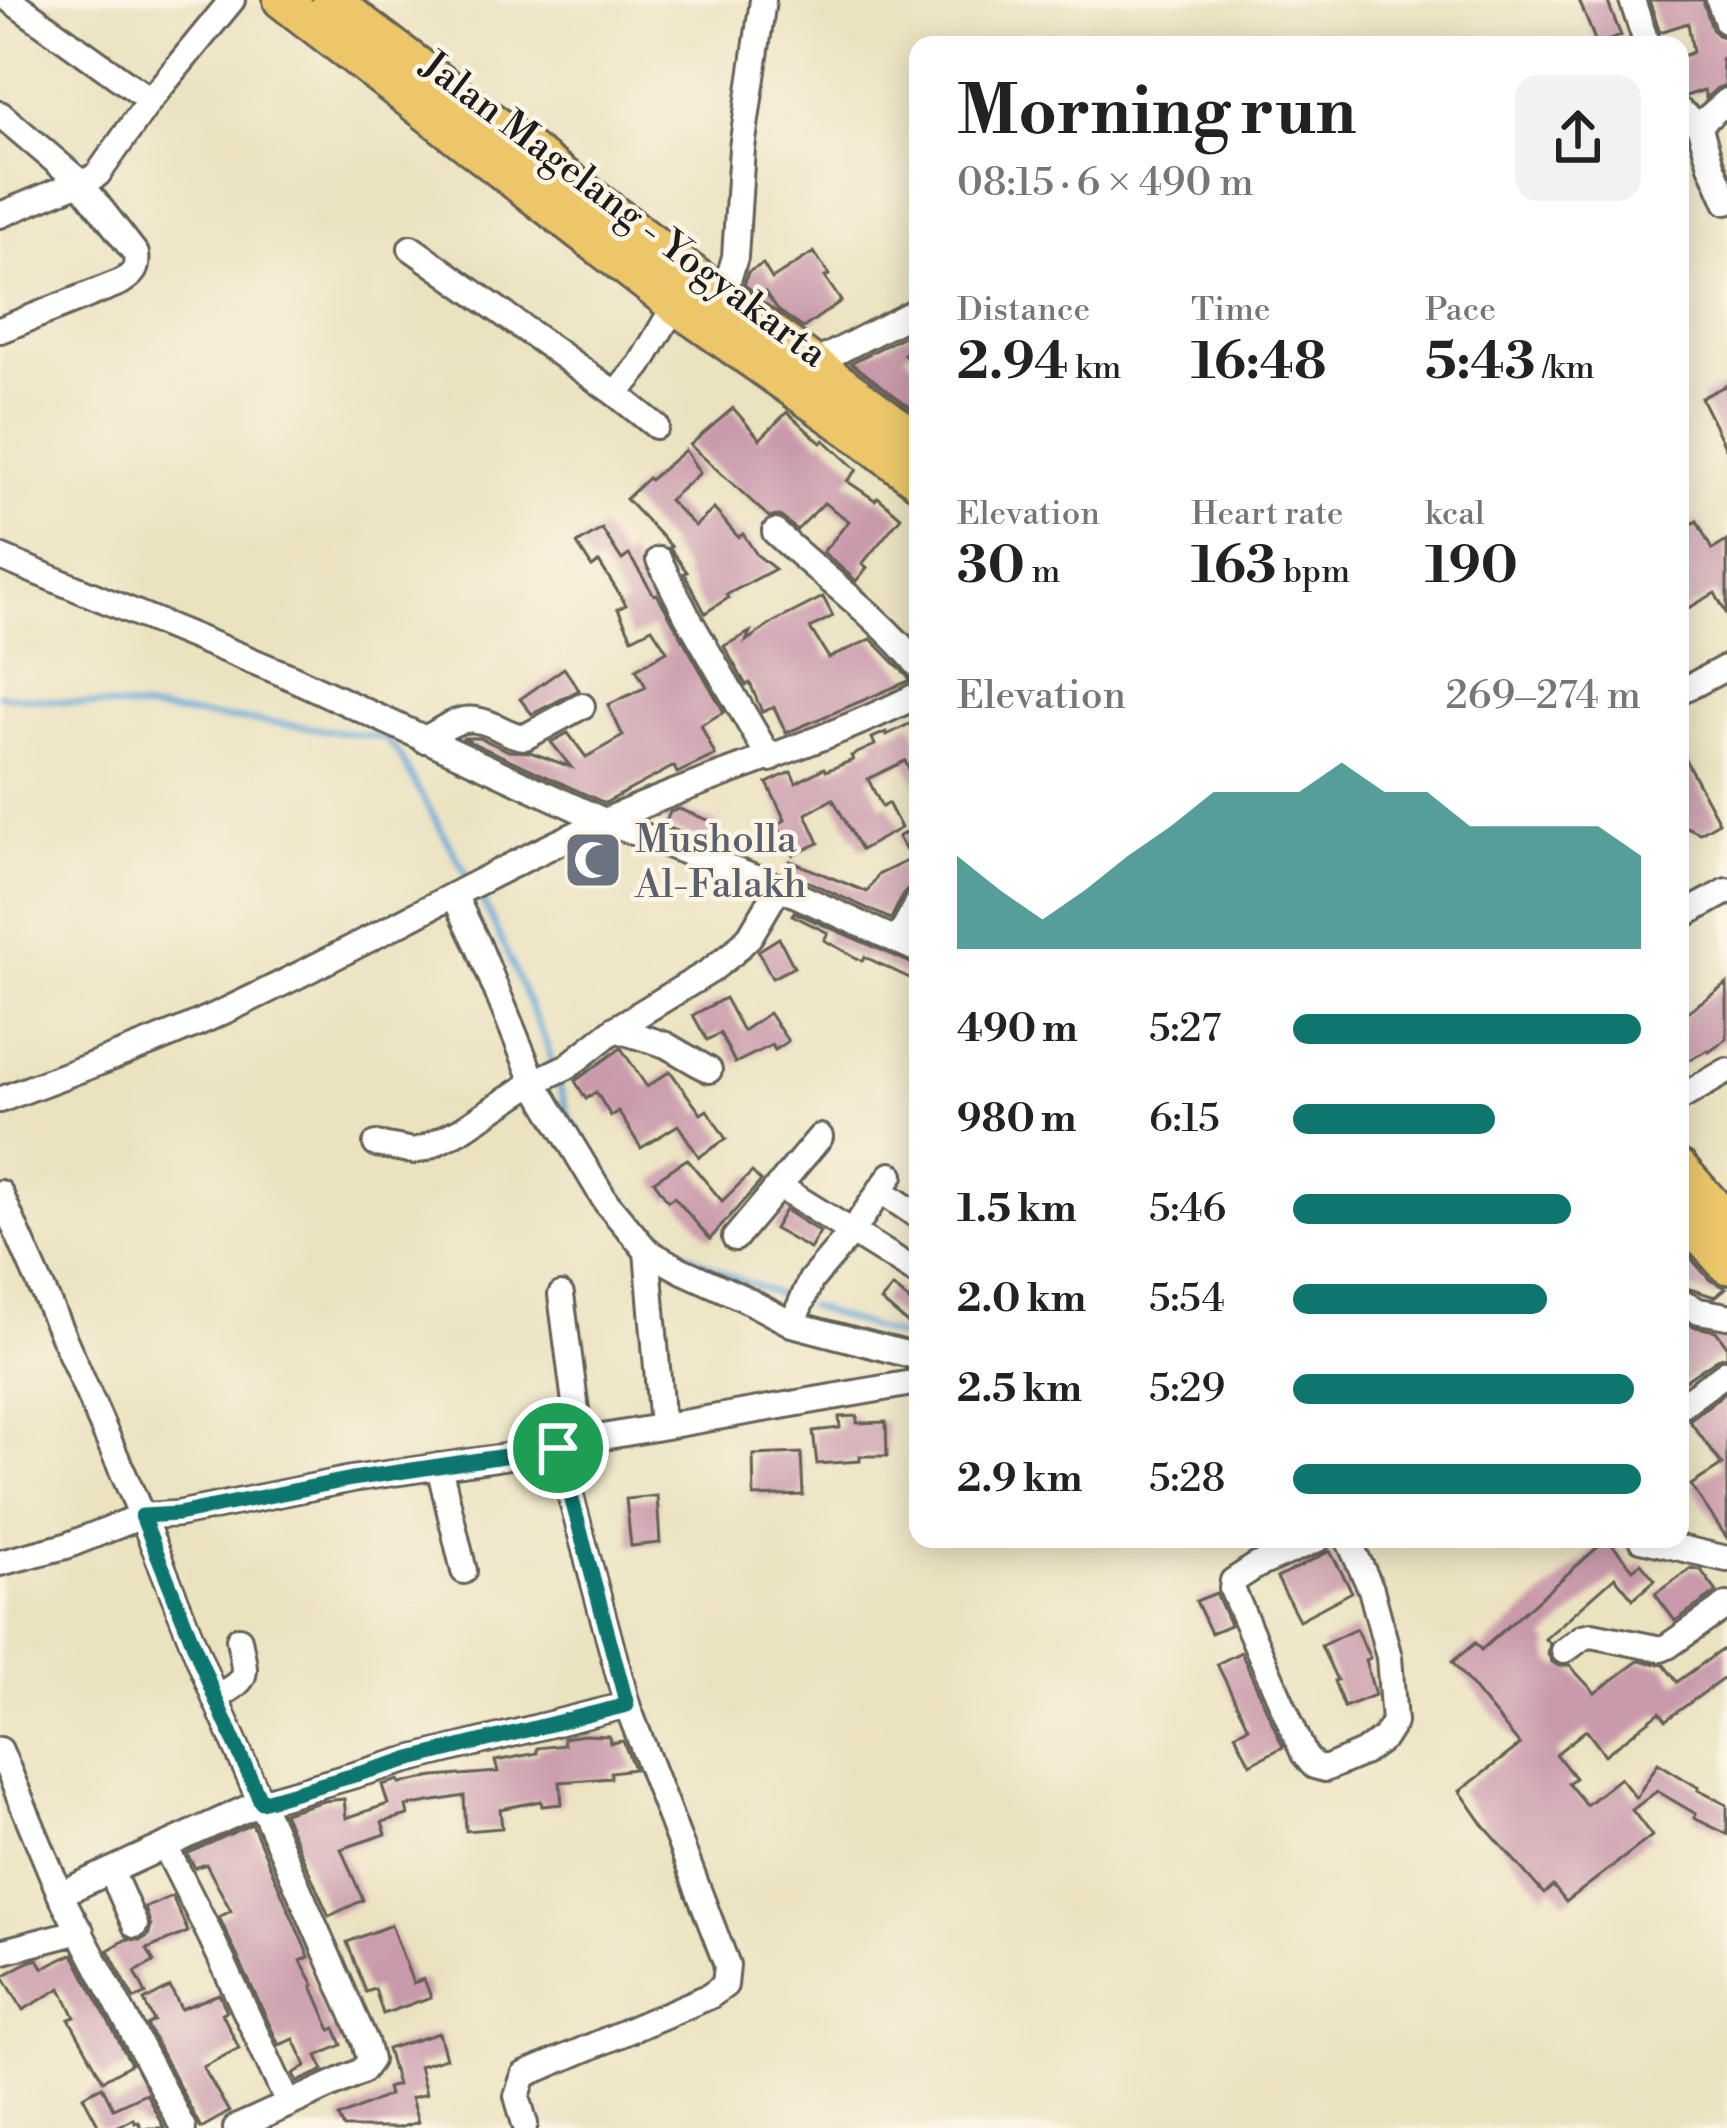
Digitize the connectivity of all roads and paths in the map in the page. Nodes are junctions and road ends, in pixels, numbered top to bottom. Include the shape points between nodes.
1 (10, 0) edge
2 (232, 0) edge
3 (282, 0) edge
4 (331, 0) edge
5 (763, 0) edge
6 (1659, 0) edge
7 (1719, 0) edge
8 (1633, 4) edge
9 (1727, 22) edge
10 (1644, 36) edge
11 (150, 100) junction
12 (1727, 100) edge
13 (0, 114) edge
14 (1689, 118) edge
15 (80, 182) junction
16 (1727, 202) edge
17 (0, 215) edge
18 (411, 248) dead end
19 (723, 297) junction
20 (675, 305) junction
21 (909, 315) edge
22 (0, 330) edge
23 (813, 364) junction
24 (616, 394) junction
25 (656, 426) dead end
26 (909, 431) edge
27 (909, 473) edge
28 (775, 532) dead end
29 (0, 557) edge
30 (659, 560) dead end
31 (909, 655) edge
32 (1727, 667) edge
33 (1689, 687) edge
34 (909, 699) edge
35 (582, 706) dead end
36 (424, 740) junction
37 (770, 759) junction
38 (604, 821) junction
39 (779, 887) junction
40 (1727, 891) edge
41 (457, 893) junction
42 (1689, 912) edge
43 (908, 946) edge
44 (615, 1029) junction
45 (709, 1070) dead end
46 (1727, 1071) edge
47 (549, 1075) junction
48 (1689, 1093) edge
49 (0, 1100) edge
50 (820, 1137) dead end
51 (376, 1144) dead end
52 (1689, 1179) edge
53 (778, 1186) junction
54 (0, 1193) edge
55 (909, 1207) edge
56 (1727, 1222) edge
57 (1689, 1223) edge
58 (852, 1232) junction
59 (735, 1238) dead end
60 (647, 1251) junction
61 (1727, 1264) edge
62 (909, 1267) edge
63 (561, 1295) dead end
64 (1689, 1306) edge
65 (795, 1314) junction
66 (1727, 1316) edge
67 (909, 1354) edge
68 (1727, 1372) edge
69 (909, 1384) edge
70 (1689, 1399) edge
71 (662, 1426) junction
72 (569, 1445) junction
73 (439, 1466) junction
74 (142, 1516) junction
75 (1297, 1548) edge
76 (1352, 1548) edge
77 (1680, 1548) edge
78 (1727, 1559) edge
79 (0, 1563) edge
80 (464, 1571) dead end
81 (1727, 1605) edge
82 (239, 1639) dead end
83 (1564, 1651) dead end
84 (215, 1698) junction
85 (627, 1705) junction
86 (0, 1750) edge
87 (261, 1802) junction
88 (165, 1846) junction
89 (111, 1871) junction
90 (60, 1894) junction
91 (134, 1925) dead end
92 (81, 1931) junction
93 (0, 1952) edge
94 (288, 2103) junction
95 (525, 2124) dead end
96 (183, 2128) edge
97 (236, 2128) edge

1 - 11 street
2 - 11 street
3 - 20 highway, Jalan Magelang - Yogyakarta
4 - 19 highway, Jalan Magelang - Yogyakarta
5 - 19 street via 735,256
6 - 8 street
7 - 9 street
8 - 10 street
11 - 15 street via 95,177
12 - 14 street
13 - 15 street
14 - 16 street
15 - 17 street
15 - 22 street via 136,254 133,275
18 - 24 street
19 - 23 highway, Jalan Magelang - Yogyakarta
20 - 24 street
20 - 27 highway, Jalan Magelang - Yogyakarta
21 - 23 street
23 - 26 highway, Jalan Magelang - Yogyakarta
24 - 25 street
28 - 31 street
29 - 36 street
30 - 37 street
32 - 33 street
34 - 37 street
35 - 36 street via 525,737 467,718
36 - 38 street
37 - 38 street
38 - 39 street
38 - 41 street
39 - 43 street
39 - 44 street via 733,953
40 - 42 street
41 - 47 street
41 - 49 street via 229,1009
44 - 45 street
44 - 47 street
46 - 48 street
47 - 51 street via 424,1148
47 - 60 street via 606,1202
50 - 53 street
52 - 56 highway
53 - 58 street
53 - 59 street
54 - 74 street
55 - 58 street via 886,1183
57 - 61 highway
58 - 62 street
58 - 65 street via 811,1280
60 - 65 street
60 - 71 street
63 - 72 street
64 - 66 street
65 - 67 street
68 - 70 street
69 - 71 street
71 - 72 street
72 - 73 street
72 - 85 street
73 - 74 street
73 - 80 street
74 - 79 street
74 - 84 street
75 - 76 street via 1256,1566 1232,1589 1304,1754 1325,1769 1363,1753 1394,1722 1389,1657
77 - 78 street
81 - 83 street via 1661,1648 1592,1635
82 - 84 street via 243,1678
84 - 87 street
85 - 87 street
85 - 95 street via 727,1976 710,1996 524,2075 517,2096
86 - 90 street
87 - 88 street
87 - 94 street via 370,2060 362,2071
88 - 89 street
88 - 94 street
89 - 90 street
89 - 91 street
90 - 92 street
92 - 93 street
92 - 96 street
94 - 97 street

